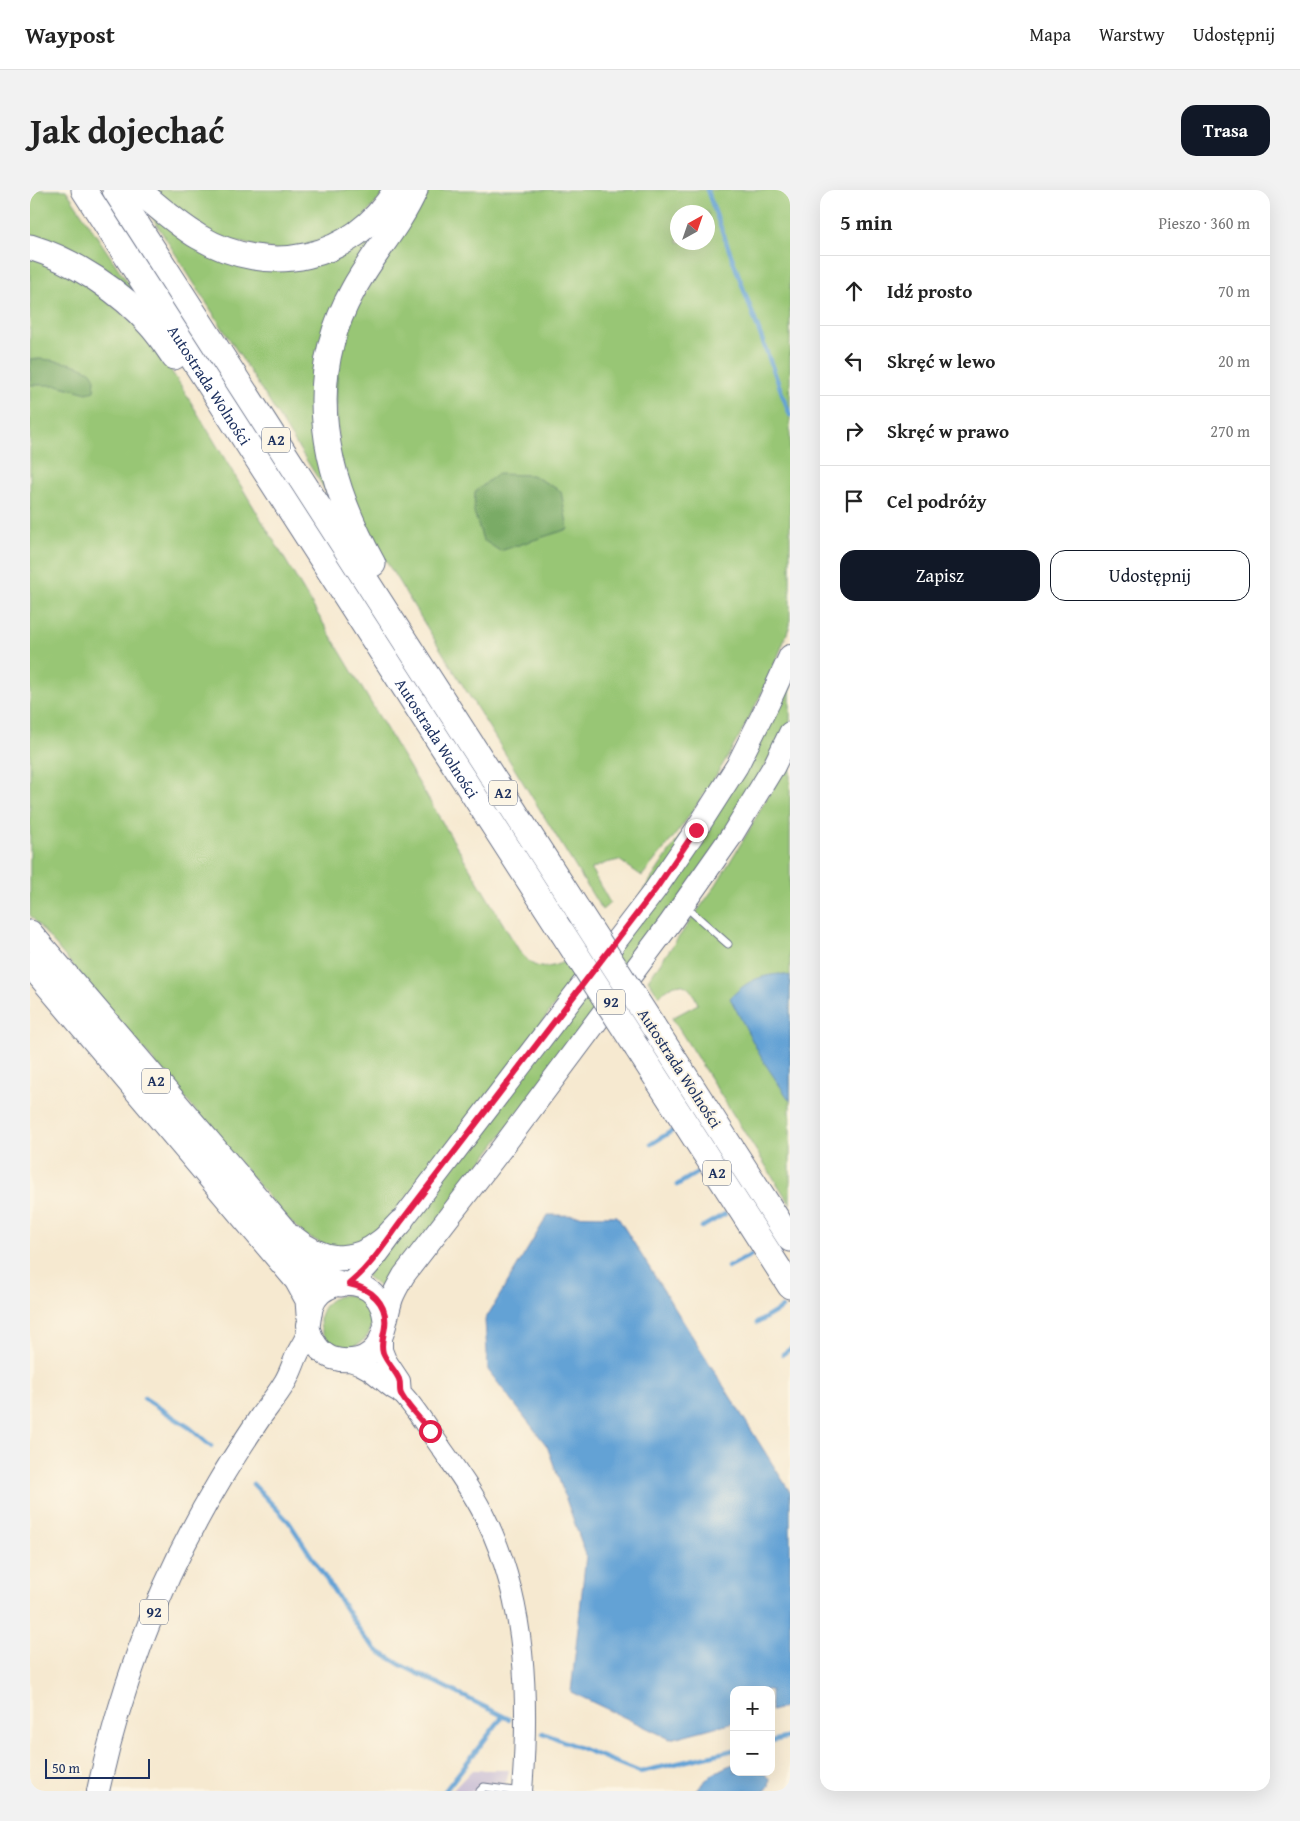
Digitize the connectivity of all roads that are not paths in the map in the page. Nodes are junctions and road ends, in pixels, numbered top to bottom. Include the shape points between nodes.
1 (84, 190) edge
2 (115, 190) edge
3 (138, 190) edge
4 (396, 190) edge
5 (415, 190) edge
6 (30, 247) edge
7 (302, 529) junction
8 (790, 656) edge
9 (438, 690) junction
10 (790, 733) edge
11 (683, 905) junction
12 (30, 933) edge
13 (728, 944) dead end
14 (30, 964) edge
15 (400, 1223) junction
16 (282, 1228) junction
17 (790, 1239) edge
18 (345, 1284) junction
19 (790, 1286) edge
20 (309, 1319) junction
21 (384, 1332) junction
22 (341, 1359) junction
23 (285, 1382) junction
24 (401, 1394) junction
25 (98, 1791) edge
26 (480, 1791) edge
27 (514, 1791) edge
28 (522, 1791) edge

1 - 7 highway, Autostrada Wolności / A2
2 - 9 highway, Autostrada Wolności / A2
3 - 4 highway via 186,228 213,244 255,257 284,260 324,252 348,240 380,213
5 - 9 highway, A2 via 398,223 353,289 338,320 327,365 324,410 330,460 341,496 370,560 426,651
6 - 7 highway, A2 via 90,275 151,326 254,474
7 - 19 highway, Autostrada Wolności / A2, bridge
8 - 15 main road, 92 via 740,759 655,890
9 - 17 highway, Autostrada Wolności / A2, bridge
10 - 11 main road, 92 via 732,835
11 - 13 lane
11 - 21 main road, 92 via 404,1275 393,1293
12 - 16 highway, A2
14 - 20 highway, A2 via 297,1280 308,1300
15 - 16 highway, A2 via 370,1250 340,1258 314,1253
15 - 18 main road, 92 via 368,1267
16 - 18 highway, A2 via 312,1271 326,1280
18 - 20 main road, 92 via 330,1287 321,1294 313,1303
18 - 21 main road via 361,1286 376,1297 384,1313
20 - 22 main road via 313,1341 324,1353
20 - 23 main road, 92 via 304,1342
21 - 22 main road, 92 via 374,1349 364,1357
21 - 24 street via 382,1350 400,1381
22 - 23 main road, 92 via 317,1360
22 - 24 street via 363,1364
23 - 25 main road, 92 via 220,1479 165,1586 130,1674
24 - 28 street via 469,1488 486,1518 508,1578 517,1610 523,1676 525,1736
26 - 27 lane via 484,1787

